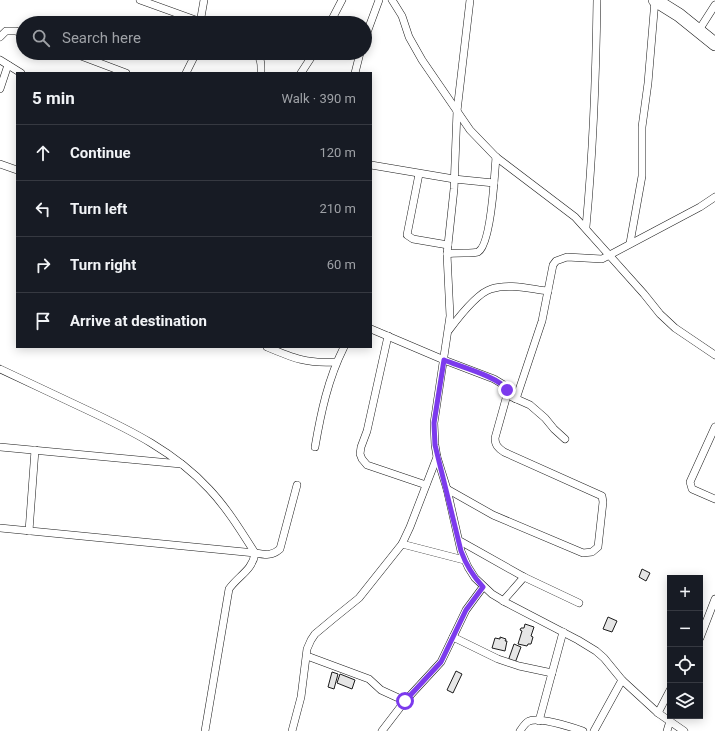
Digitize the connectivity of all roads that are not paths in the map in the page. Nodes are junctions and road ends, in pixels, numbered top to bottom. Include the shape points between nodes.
1 (140, 0) edge
2 (204, 0) edge
3 (342, 0) edge
4 (378, 0) edge
5 (392, 0) edge
6 (470, 0) edge
7 (597, 0) edge
8 (655, 0) edge
9 (715, 5) edge
10 (182, 16) edge
11 (201, 16) edge
12 (334, 16) edge
13 (372, 18) edge
14 (699, 30) junction
15 (16, 31) edge
16 (0, 37) edge
17 (715, 44) edge
18 (0, 60) edge
19 (92, 60) edge
20 (192, 60) edge
21 (261, 60) edge
22 (309, 60) edge
23 (358, 60) edge
24 (8, 65) junction
25 (19, 72) edge
26 (123, 72) edge
27 (186, 72) edge
28 (261, 72) edge
29 (302, 72) edge
30 (355, 72) edge
31 (0, 89) edge
32 (457, 110) junction
33 (496, 157) junction
34 (0, 164) edge
35 (372, 165) edge
36 (16, 170) edge
37 (419, 174) junction
38 (454, 179) junction
39 (494, 183) junction
40 (715, 197) edge
41 (586, 227) junction
42 (630, 243) junction
43 (448, 245) junction
44 (447, 254) junction
45 (609, 254) junction
46 (548, 291) junction
47 (372, 329) edge
48 (449, 330) junction
49 (388, 336) junction
50 (270, 348) edge
51 (343, 348) edge
52 (715, 355) edge
53 (444, 360) junction
54 (336, 362) junction
55 (0, 369) edge
56 (507, 395) junction
57 (516, 399) junction
58 (715, 427) edge
59 (565, 439) dead end
60 (0, 447) edge
61 (315, 447) dead end
62 (35, 450) junction
63 (437, 457) junction
64 (181, 464) junction
65 (297, 485) dead end
66 (426, 485) junction
67 (446, 489) junction
68 (715, 500) edge
69 (0, 528) edge
70 (29, 531) junction
71 (460, 541) junction
72 (402, 544) junction
73 (255, 553) junction
74 (464, 560) junction
75 (524, 577) junction
76 (483, 587) junction
77 (715, 599) edge
78 (503, 601) junction
79 (579, 603) dead end
80 (703, 630) edge
81 (563, 632) junction
82 (453, 637) junction
83 (307, 656) junction
84 (552, 673) junction
85 (622, 680) junction
86 (667, 696) edge
87 (405, 701) junction
88 (658, 713) junction
89 (539, 721) junction
90 (670, 721) junction
91 (205, 731) edge
92 (292, 731) edge
93 (382, 731) edge
94 (520, 731) edge
95 (583, 731) edge
96 (594, 731) edge
97 (667, 731) edge
98 (684, 731) edge

1 - 10 street
2 - 11 street
3 - 12 street
4 - 13 street
5 - 32 street via 422,60
6 - 32 street
7 - 41 street
8 - 14 highway
8 - 42 street via 642,127 642,176
9 - 14 street
14 - 17 highway
15 - 16 street via 6,31
18 - 24 street
19 - 26 street
20 - 27 street
21 - 28 street
22 - 29 street
23 - 30 street
24 - 25 street
24 - 31 street
32 - 33 street via 470,130
32 - 38 street
33 - 39 street
33 - 41 street
34 - 36 street
35 - 37 street
37 - 38 street
37 - 43 street via 408,237
38 - 39 street
38 - 43 street
39 - 44 street via 488,227 482,248 474,253
40 - 42 street
41 - 45 street
42 - 45 street
43 - 44 street
44 - 48 street
45 - 46 street via 597,260 567,257 556,261
45 - 52 street via 660,314 675,328
46 - 48 street via 506,287 491,289 466,309
46 - 57 street via 542,321
47 - 49 street
48 - 53 street
49 - 53 street
49 - 66 street via 360,454 367,465
50 - 54 street via 303,360 318,363
51 - 54 street
53 - 56 street via 494,379 504,385
53 - 63 street via 434,423
54 - 61 street via 321,410
55 - 64 street via 157,445
56 - 57 street
56 - 67 street via 495,443 504,452 602,496 598,547 592,552 583,553 562,545 493,515
57 - 59 street via 530,405
58 - 68 street via 690,482 692,489
60 - 62 street
62 - 64 street
62 - 70 street
63 - 66 street
63 - 67 street
64 - 73 street via 220,502
65 - 73 street via 280,549 268,555
66 - 72 street
67 - 71 street
69 - 70 street
70 - 73 street
71 - 74 street
71 - 75 street
72 - 74 street
72 - 83 street via 359,598 315,634 308,646
73 - 91 street via 251,566 229,589
74 - 76 street
75 - 78 street
75 - 79 street
76 - 78 street
76 - 82 street via 466,610
77 - 80 street
78 - 81 street
81 - 84 street
81 - 85 street via 596,651
82 - 84 street via 498,659
82 - 87 street via 441,662
83 - 87 street via 369,679 382,690
83 - 92 street via 301,697
84 - 89 street
85 - 88 street
85 - 96 street
86 - 88 street
87 - 93 street
88 - 90 street
89 - 94 street via 529,721
89 - 95 street via 567,725
90 - 97 street
90 - 98 street

